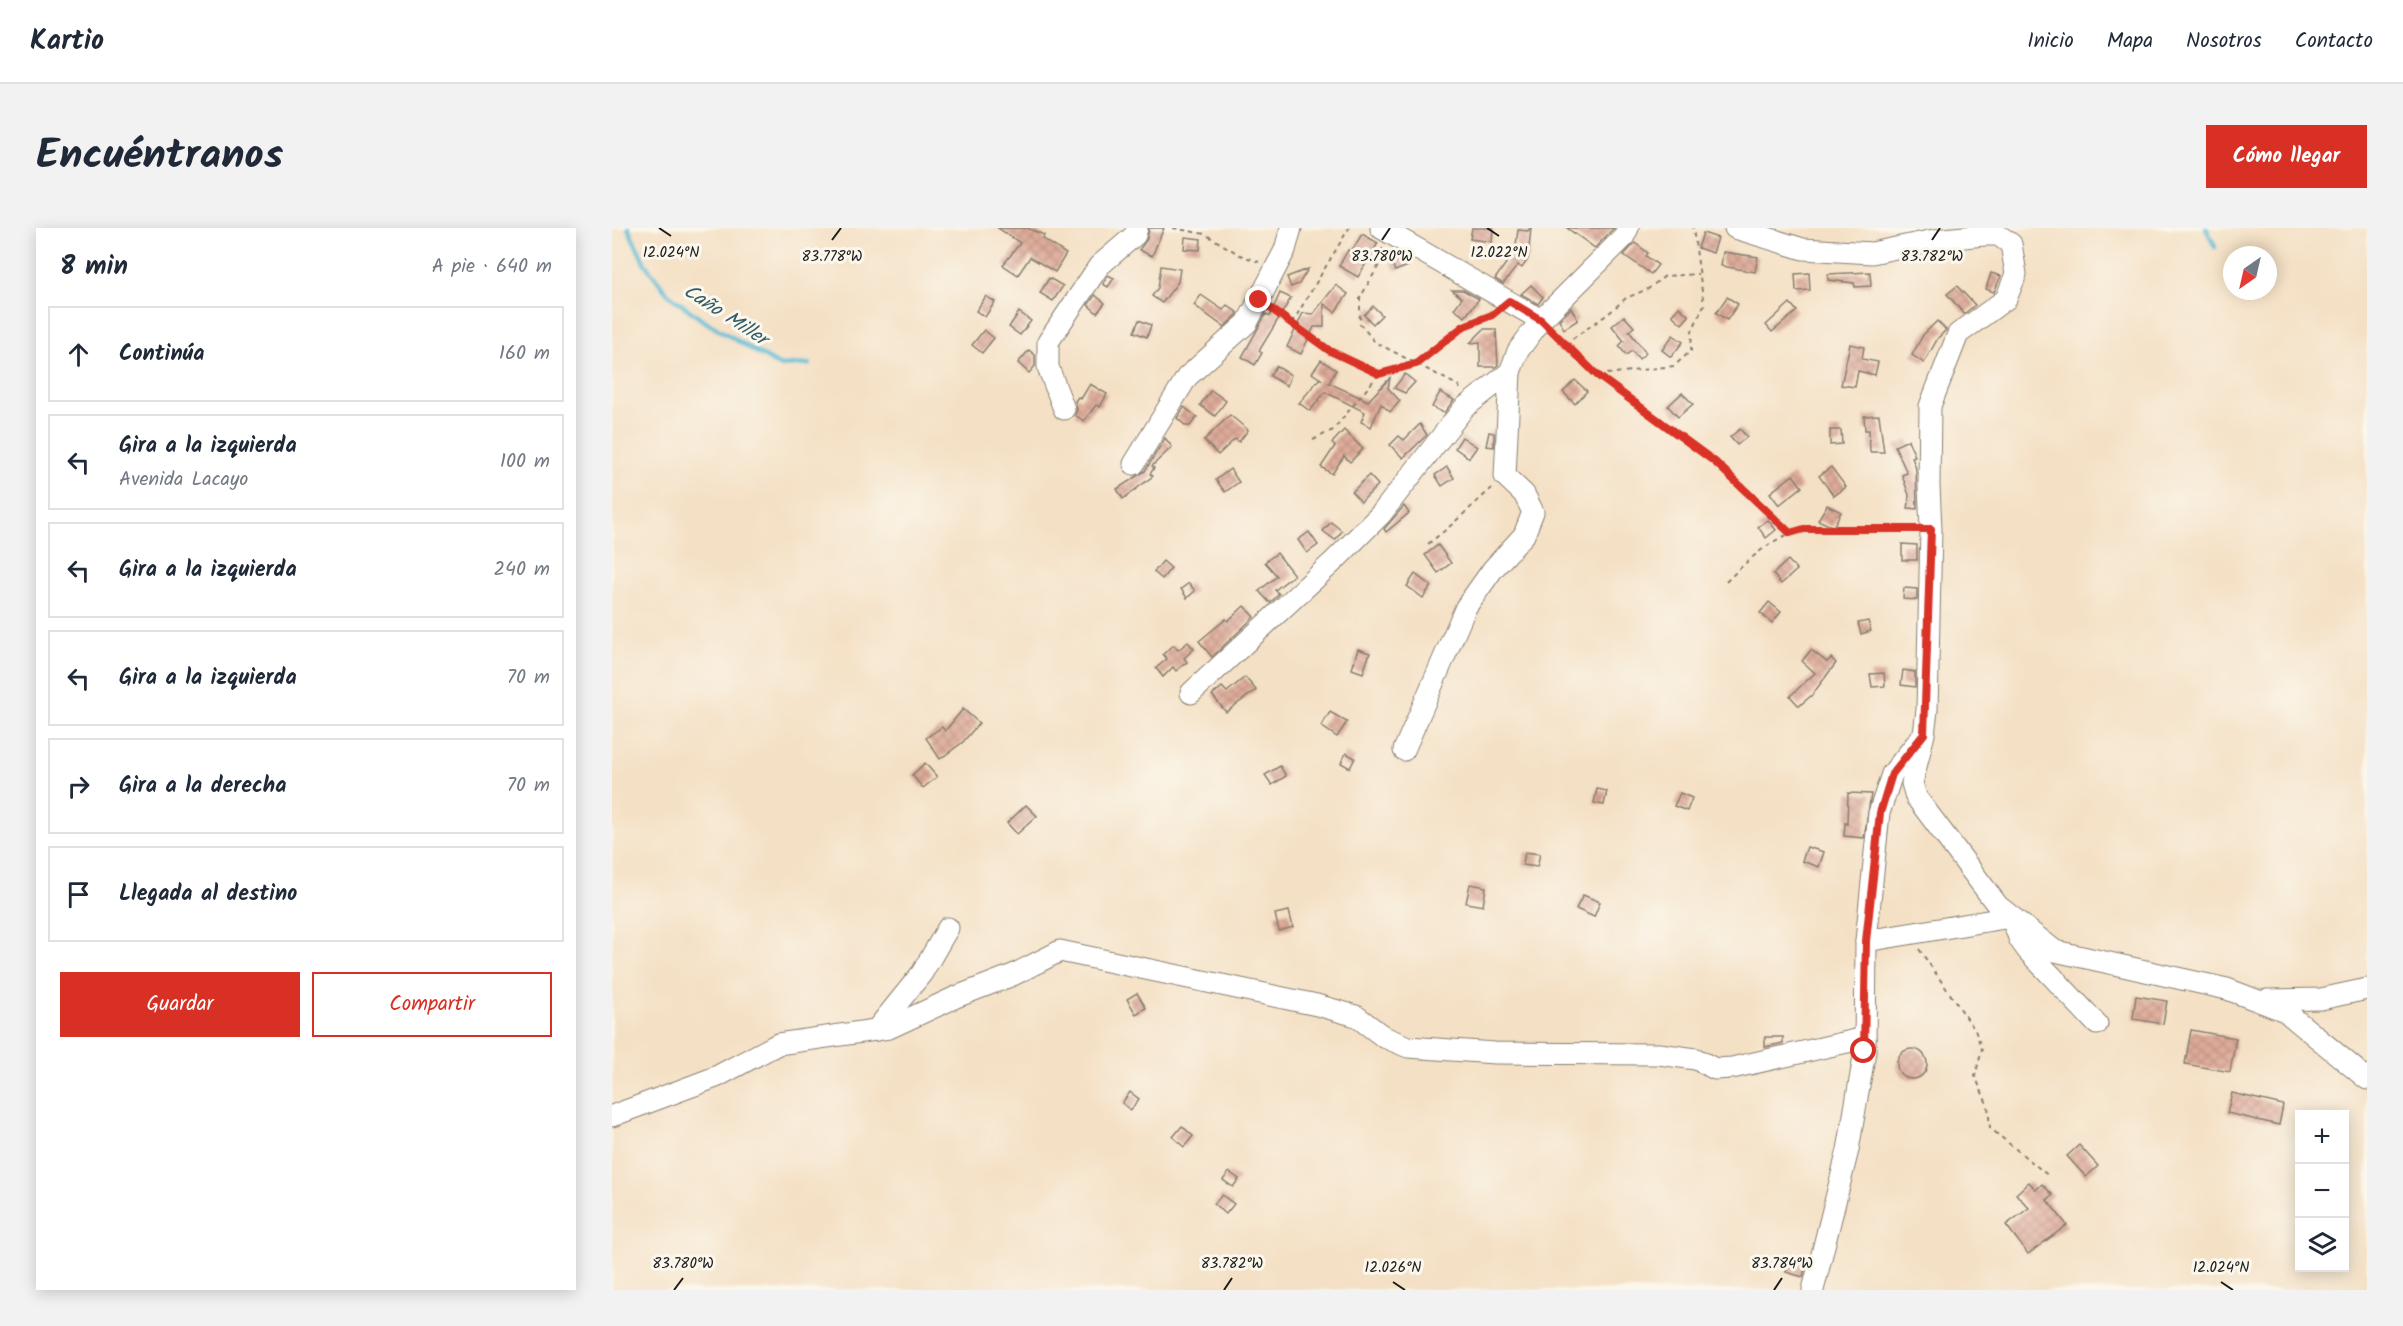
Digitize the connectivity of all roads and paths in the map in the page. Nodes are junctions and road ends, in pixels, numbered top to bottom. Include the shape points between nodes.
1 (1137, 228) edge
2 (1173, 228) edge
3 (1206, 228) edge
4 (1291, 228) edge
5 (1349, 228) edge
6 (1628, 228) edge
7 (1693, 228) edge
8 (1735, 228) edge
9 (1384, 229) edge
10 (1205, 234) junction
11 (1275, 268) junction
12 (1698, 274) junction
13 (1259, 300) junction
14 (1509, 301) junction
15 (1541, 320) junction
16 (1292, 323) junction
17 (1565, 344) junction
18 (1416, 364) junction
19 (1510, 372) junction
20 (1379, 374) junction
21 (1597, 375) junction
22 (1464, 408) junction
23 (1064, 409) dead end
24 (1313, 440) dead end
25 (1134, 464) dead end
26 (1505, 476) junction
27 (1931, 529) junction
28 (1790, 533) junction
29 (1428, 544) dead end
30 (1726, 582) dead end
31 (1191, 693) dead end
32 (1924, 734) junction
33 (1404, 750) dead end
34 (2012, 917) junction
35 (948, 928) dead end
36 (1909, 934) junction
37 (1866, 941) junction
38 (2367, 989) edge
39 (2256, 1000) junction
40 (2097, 1024) dead end
41 (876, 1030) junction
42 (1865, 1038) junction
43 (2367, 1079) edge
44 (612, 1116) edge
45 (2050, 1177) dead end
46 (1813, 1290) edge

1 - 23 street via 1135,235 1099,266 1048,342 1048,367
2 - 10 path
3 - 10 path
4 - 11 street
5 - 16 path
6 - 15 street via 1623,238
7 - 12 path
8 - 27 street via 1803,249 1872,253 1934,240 1998,235 2011,244 2016,274 2006,299 1958,334 1930,406
9 - 14 street
9 - 18 path via 1379,265 1360,298 1360,324 1375,342
10 - 11 path via 1240,255
11 - 13 street
12 - 17 path via 1665,276 1626,298
12 - 21 path via 1704,305 1692,331 1691,351 1674,366
13 - 16 path
13 - 25 street via 1247,322 1187,377
14 - 15 street
14 - 18 path via 1492,315 1464,326
15 - 17 path
15 - 19 street via 1518,351
16 - 20 path via 1330,351
17 - 21 path
18 - 20 path
18 - 22 path via 1459,386
19 - 22 street
19 - 26 street
20 - 24 path via 1333,430
21 - 28 path via 1715,462
22 - 31 street via 1381,514
26 - 29 path
26 - 33 street via 1524,494 1533,512 1524,535 1466,607
27 - 28 path via 1804,529
27 - 32 street
28 - 30 path via 1770,542
32 - 34 street via 1912,783 1916,797 1998,906
32 - 37 street via 1892,774 1880,813
34 - 36 street
34 - 39 street via 2055,951 2227,989
34 - 40 street via 2028,951
35 - 41 street via 921,973
36 - 37 street
36 - 45 path via 1975,1030 1982,1050 1975,1076 1988,1106 1990,1128
37 - 42 street
38 - 39 street via 2320,999
39 - 43 street via 2285,1011
41 - 42 street via 1013,975 1060,951 1317,1005 1356,1016 1384,1037 1408,1047 1496,1053 1659,1054 1696,1059 1715,1069
41 - 44 street via 778,1044 716,1077
42 - 46 street via 1848,1150

